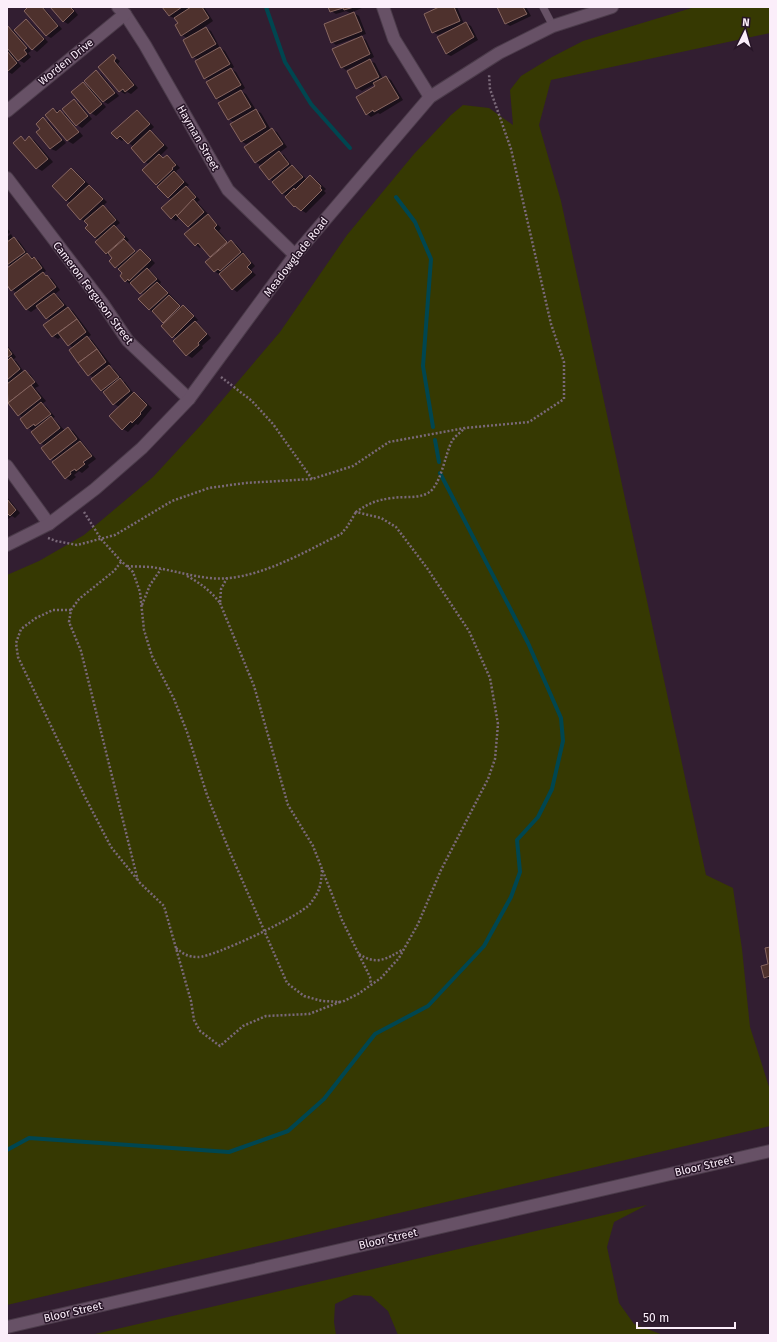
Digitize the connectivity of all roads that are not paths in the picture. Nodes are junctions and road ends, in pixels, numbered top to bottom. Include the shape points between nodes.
1 (383, 7) edge
2 (543, 7) edge
3 (612, 7) edge
4 (122, 10) edge
5 (553, 26) junction
6 (430, 97) junction
7 (7, 111) edge
8 (7, 178) edge
9 (295, 255) junction
10 (189, 399) junction
11 (7, 466) edge
12 (48, 524) junction
13 (7, 545) edge
14 (770, 1151) edge
15 (7, 1327) edge

1 - 6 street via 394,39
2 - 5 lane
3 - 5 street, Meadowglade Road
4 - 7 street, Worden Drive
4 - 9 street, Hayman Street via 228,190
5 - 6 street, Meadowglade Road via 499,53
6 - 9 street, Meadowglade Road
8 - 10 street, Cameron Ferguson Street via 103,304 128,342
9 - 10 street, Meadowglade Road
10 - 12 street, Meadowglade Road via 142,448 95,489
11 - 12 street
12 - 13 street, Meadowglade Road
14 - 15 street, Bloor Street

